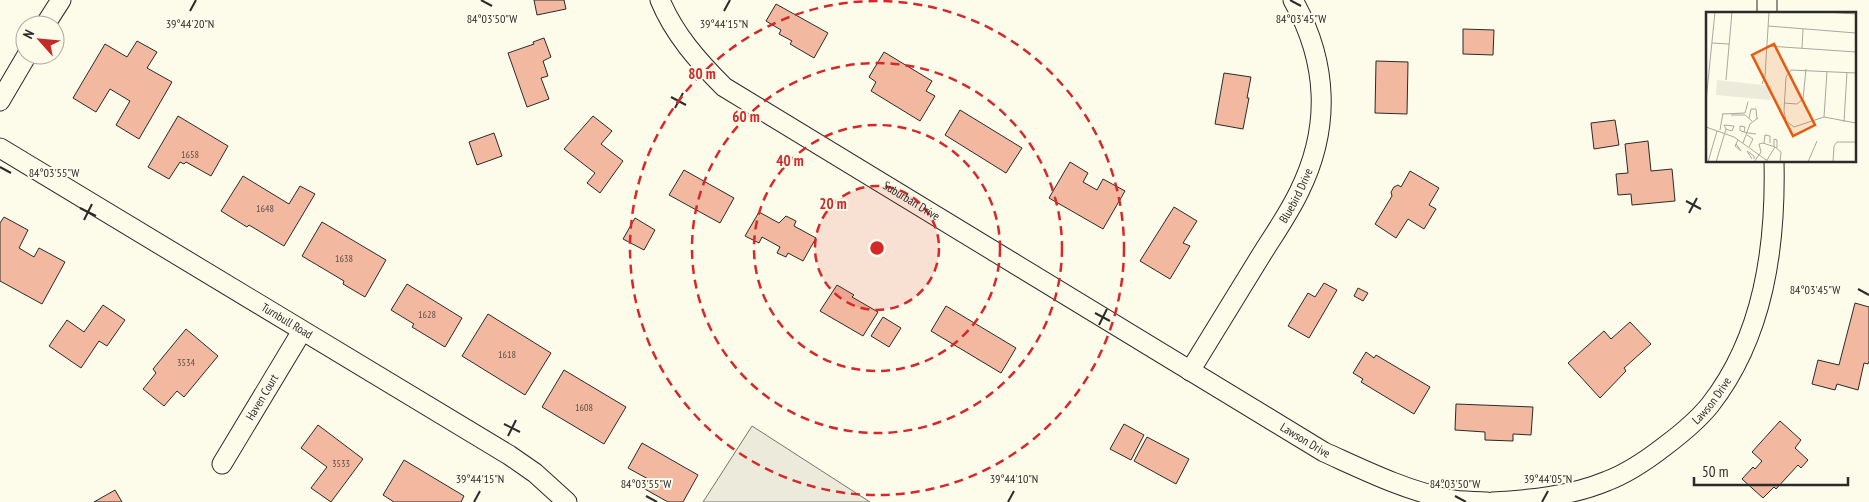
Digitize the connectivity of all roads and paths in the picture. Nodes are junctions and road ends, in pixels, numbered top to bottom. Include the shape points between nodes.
1 (60, 0) edge
2 (660, 0) edge
3 (1293, 0) edge
4 (51, 15) edge
5 (21, 65) edge
6 (0, 101) edge
7 (0, 148) edge
8 (1774, 162) edge
9 (302, 331) junction
10 (1190, 371) junction
11 (222, 464) dead end
12 (567, 502) edge
13 (1487, 502) edge
14 (1492, 502) edge

1 - 4 street
2 - 10 street, Suburban Drive via 677,32 700,63 724,87
3 - 10 street, Bluebird Drive via 1311,37 1320,75 1320,131 1312,162 1292,206
5 - 6 street
7 - 9 street, Turnbull Road
8 - 14 street, Lawson Drive via 1771,244 1762,296 1740,356 1709,406 1650,458 1607,481 1552,496
9 - 11 street, Haven Court
9 - 12 street, Turnbull Road via 509,455
10 - 13 street, Lawson Drive via 1324,452 1371,474 1450,500

